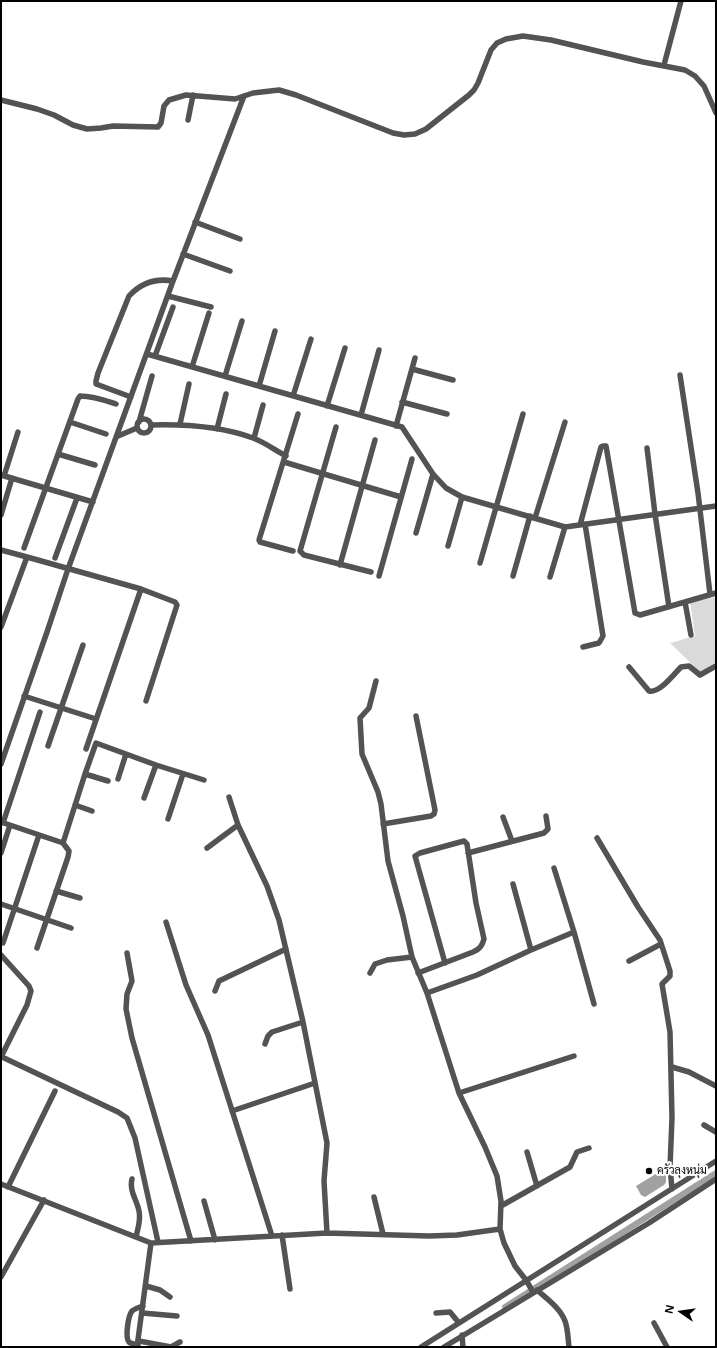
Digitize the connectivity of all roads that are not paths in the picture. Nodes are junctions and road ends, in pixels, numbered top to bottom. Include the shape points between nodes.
1 (681, 1) edge
2 (664, 66) junction
3 (193, 95) junction
4 (244, 96) junction
5 (1, 100) edge
6 (716, 113) edge
7 (188, 120) dead end
8 (195, 222) junction
9 (240, 239) dead end
10 (183, 254) junction
11 (230, 271) dead end
12 (173, 281) junction
13 (168, 296) junction
14 (173, 307) dead end
15 (242, 321) dead end
16 (275, 331) dead end
17 (311, 339) dead end
18 (345, 348) dead end
19 (379, 350) dead end
20 (147, 354) junction
21 (155, 356) junction
22 (415, 358) dead end
23 (192, 367) junction
24 (412, 369) junction
25 (680, 375) dead end
26 (152, 376) dead end
27 (225, 376) junction
28 (453, 380) dead end
29 (189, 384) dead end
30 (259, 386) junction
31 (226, 394) dead end
32 (293, 396) junction
33 (132, 397) junction
34 (402, 402) junction
35 (116, 404) dead end
36 (263, 405) dead end
37 (327, 406) junction
38 (298, 414) dead end
39 (447, 414) dead end
40 (523, 414) dead end
41 (361, 416) junction
42 (70, 422) junction
43 (138, 422) junction
44 (565, 422) dead end
45 (180, 424) junction
46 (151, 425) junction
47 (396, 426) junction
48 (137, 428) junction
49 (336, 428) dead end
50 (217, 429) junction
51 (18, 432) dead end
52 (106, 434) dead end
53 (118, 436) junction
54 (254, 438) junction
55 (375, 440) dead end
56 (648, 448) dead end
57 (58, 454) junction
58 (285, 459) junction
59 (412, 459) dead end
60 (95, 465) dead end
61 (323, 474) junction
62 (433, 474) junction
63 (2, 475) edge
64 (12, 478) junction
65 (363, 485) junction
66 (46, 488) junction
67 (402, 497) junction
68 (462, 497) junction
69 (77, 498) junction
70 (93, 502) junction
71 (716, 506) edge
72 (497, 507) junction
73 (699, 508) junction
74 (655, 514) junction
75 (1, 515) edge
76 (533, 517) junction
77 (618, 520) junction
78 (582, 525) junction
79 (565, 527) junction
80 (416, 533) dead end
81 (448, 546) dead end
82 (24, 548) dead end
83 (1, 550) edge
84 (293, 551) dead end
85 (27, 557) junction
86 (55, 558) dead end
87 (480, 563) dead end
88 (340, 565) junction
89 (68, 569) junction
90 (371, 572) dead end
91 (379, 576) dead end
92 (513, 576) dead end
93 (550, 577) dead end
94 (140, 589) junction
95 (716, 593) edge
96 (710, 594) junction
97 (685, 602) junction
98 (669, 607) junction
99 (1, 627) edge
100 (691, 635) dead end
101 (83, 645) dead end
102 (583, 647) dead end
103 (716, 666) edge
104 (629, 667) dead end
105 (376, 681) dead end
106 (24, 696) junction
107 (146, 701) dead end
108 (61, 707) junction
109 (40, 712) dead end
110 (416, 716) dead end
111 (96, 719) junction
112 (48, 746) dead end
113 (86, 749) dead end
114 (126, 754) junction
115 (1, 764) edge
116 (156, 765) junction
117 (85, 774) junction
118 (183, 774) junction
119 (118, 779) dead end
120 (204, 780) dead end
121 (108, 781) dead end
122 (228, 797) dead end
123 (144, 798) dead end
124 (75, 805) junction
125 (92, 810) dead end
126 (546, 816) dead end
127 (503, 817) dead end
128 (168, 819) dead end
129 (2, 823) edge
130 (383, 824) junction
131 (238, 825) junction
132 (10, 826) junction
133 (40, 835) junction
134 (597, 838) dead end
135 (512, 841) junction
136 (63, 843) junction
137 (207, 848) dead end
138 (1, 853) edge
139 (468, 853) junction
140 (554, 868) dead end
141 (513, 884) dead end
142 (56, 891) junction
143 (80, 898) dead end
144 (1, 904) edge
145 (16, 909) junction
146 (46, 920) junction
147 (166, 922) dead end
148 (71, 928) dead end
149 (574, 932) junction
150 (3, 943) dead end
151 (661, 944) junction
152 (37, 948) dead end
153 (286, 949) junction
154 (530, 950) junction
155 (127, 953) dead end
156 (1, 955) edge
157 (412, 957) junction
158 (628, 961) dead end
159 (445, 963) junction
160 (370, 973) dead end
161 (418, 973) junction
162 (215, 991) dead end
163 (427, 994) junction
164 (594, 1004) dead end
165 (303, 1022) junction
166 (265, 1044) dead end
167 (574, 1056) dead end
168 (1, 1057) edge
169 (672, 1067) junction
170 (315, 1083) junction
171 (716, 1086) edge
172 (55, 1091) dead end
173 (459, 1093) junction
174 (232, 1111) junction
175 (704, 1125) dead end
176 (716, 1132) edge
177 (589, 1148) dead end
178 (527, 1152) dead end
179 (716, 1161) edge
180 (132, 1179) dead end
181 (716, 1179) edge
182 (1, 1184) edge
183 (709, 1184) junction
184 (537, 1186) junction
185 (716, 1186) edge
186 (8, 1187) junction
187 (672, 1189) junction
188 (374, 1197) dead end
189 (44, 1200) junction
190 (204, 1201) dead end
191 (501, 1206) junction
192 (500, 1229) junction
193 (327, 1233) junction
194 (383, 1234) junction
195 (282, 1235) junction
196 (272, 1236) junction
197 (136, 1237) junction
198 (215, 1240) junction
199 (191, 1241) junction
200 (158, 1242) junction
201 (151, 1243) junction
202 (1, 1277) edge
203 (527, 1282) junction
204 (146, 1286) junction
205 (290, 1289) dead end
206 (534, 1291) junction
207 (170, 1297) dead end
208 (143, 1306) junction
209 (142, 1313) junction
210 (436, 1313) dead end
211 (177, 1316) dead end
212 (459, 1323) junction
213 (654, 1323) dead end
214 (462, 1335) junction
215 (180, 1342) dead end
216 (138, 1344) edge
217 (421, 1347) edge
218 (444, 1347) edge
219 (463, 1347) edge
220 (569, 1347) edge
221 (667, 1347) edge

1 - 2 street
2 - 4 street via 528,36 506,39 491,50 478,83 469,95 426,129 404,135 393,133 290,92 266,90
2 - 6 street via 686,70 695,76 704,86
3 - 4 street via 227,100
3 - 5 street via 169,100 164,106 158,127 114,126 86,129 37,109
3 - 7 street
4 - 8 street
8 - 9 street
8 - 10 street
10 - 11 street
10 - 12 street
12 - 13 street
12 - 33 street via 156,280 129,296 98,373 96,384
13 - 20 street
13 - 23 street via 210,310
14 - 21 street
15 - 27 street
16 - 30 street
17 - 32 street
18 - 37 street
19 - 41 street
20 - 21 street
20 - 33 street
21 - 23 street
22 - 24 street
23 - 27 street
24 - 28 street
24 - 34 street
25 - 73 street
26 - 43 street
27 - 30 street
29 - 45 street
30 - 32 street
31 - 50 street
32 - 37 street
33 - 53 street
34 - 39 street
34 - 47 street
35 - 42 street via 96,397 80,396
36 - 54 street
37 - 41 street
38 - 58 street
40 - 72 street
41 - 47 street
42 - 52 street
42 - 57 street
43 - 46 street via 145,419
43 - 48 street
44 - 76 street
45 - 46 street
45 - 50 street
46 - 48 street via 150,430 145,433
47 - 62 street via 403,428
48 - 53 street
49 - 61 street
50 - 54 street
51 - 63 street
53 - 70 street
54 - 58 street
55 - 65 street
56 - 74 street
57 - 60 street
57 - 66 street
58 - 61 street
58 - 84 street via 259,540
59 - 67 street
61 - 65 street
61 - 88 street via 300,551 304,555
62 - 68 street via 446,488
62 - 80 street
63 - 64 street
64 - 66 street
64 - 75 street
65 - 67 street
65 - 88 street
66 - 69 street
66 - 82 street
67 - 91 street
68 - 72 street
68 - 81 street
69 - 70 street
69 - 86 street
70 - 89 street
71 - 73 street
72 - 76 street
72 - 87 street
73 - 74 street
73 - 96 street
74 - 77 street
74 - 98 street
76 - 79 street
76 - 92 street
77 - 78 street
77 - 78 street via 606,446 601,446
77 - 98 street via 634,613
78 - 79 street
78 - 102 street via 603,636 599,643
79 - 93 street
83 - 85 street
85 - 89 street
85 - 99 street
88 - 90 street
89 - 94 street
89 - 106 street
94 - 107 street via 177,605
94 - 111 street
95 - 96 street
96 - 97 street
97 - 98 street
97 - 100 street
101 - 108 street
103 - 104 street via 700,675 689,666 681,667 653,692 649,691
105 - 130 street via 369,708 360,718 360,735 362,754 378,792
106 - 108 street
106 - 115 street
108 - 111 street
108 - 112 street
109 - 129 street
110 - 130 street via 435,805 434,814
111 - 113 street
114 - 116 street
114 - 117 street via 96,743
114 - 119 street
116 - 118 street
116 - 123 street
117 - 121 street
117 - 124 street
118 - 120 street
118 - 128 street
122 - 131 street
124 - 125 street
124 - 136 street
126 - 135 street via 547,831
127 - 135 street
129 - 132 street
130 - 157 street via 388,861 404,916
131 - 137 street
131 - 153 street via 274,904
132 - 133 street
132 - 138 street
133 - 136 street
133 - 145 street
134 - 151 street
135 - 139 street
136 - 142 street via 68,851 68,857
139 - 159 street via 483,944 478,950
139 - 159 street via 464,841 415,856
140 - 149 street
141 - 154 street
142 - 143 street
142 - 146 street
144 - 145 street
145 - 146 street
145 - 150 street
146 - 148 street
146 - 152 street
147 - 174 street via 186,985 208,1035
149 - 154 street
149 - 164 street
151 - 158 street
151 - 169 street via 670,971 670,976 662,984 670,1027
153 - 162 street via 220,981
153 - 165 street
154 - 163 street via 477,975
155 - 199 street via 132,981 127,994 126,1009 132,1038
156 - 168 street via 31,991 27,1005
157 - 160 street via 375,964
157 - 161 street
159 - 161 street
161 - 163 street
163 - 173 street
165 - 166 street via 272,1032
165 - 170 street
167 - 173 street
168 - 200 street via 127,1118 135,1138
169 - 171 street via 689,1072
169 - 187 street
170 - 174 street
170 - 193 street via 327,1143 324,1181
172 - 186 street
173 - 191 street via 497,1176
174 - 196 street
175 - 176 street
177 - 184 street via 577,1152 570,1168
178 - 184 street
179 - 187 street
180 - 197 street via 131,1188 139,1211
181 - 183 street
182 - 186 street
183 - 185 street
183 - 206 street
184 - 191 street
186 - 189 street
187 - 203 street
188 - 194 street
189 - 197 street
189 - 202 street
190 - 198 street
191 - 192 street
192 - 194 street via 457,1235
192 - 203 street via 515,1266
193 - 194 street
193 - 195 street
195 - 196 street
195 - 205 street
196 - 198 street
197 - 201 street
198 - 199 street
199 - 200 street
200 - 201 street
201 - 204 street
203 - 206 street
203 - 212 street
204 - 207 street via 160,1290
204 - 208 street
206 - 214 street
206 - 220 street via 560,1312 566,1322
208 - 209 street
208 - 216 street via 132,1311 126,1335 130,1343
209 - 211 street
209 - 216 street
210 - 212 street via 450,1312
212 - 217 street
213 - 221 street
214 - 218 street
214 - 219 street
215 - 216 street via 171,1347

